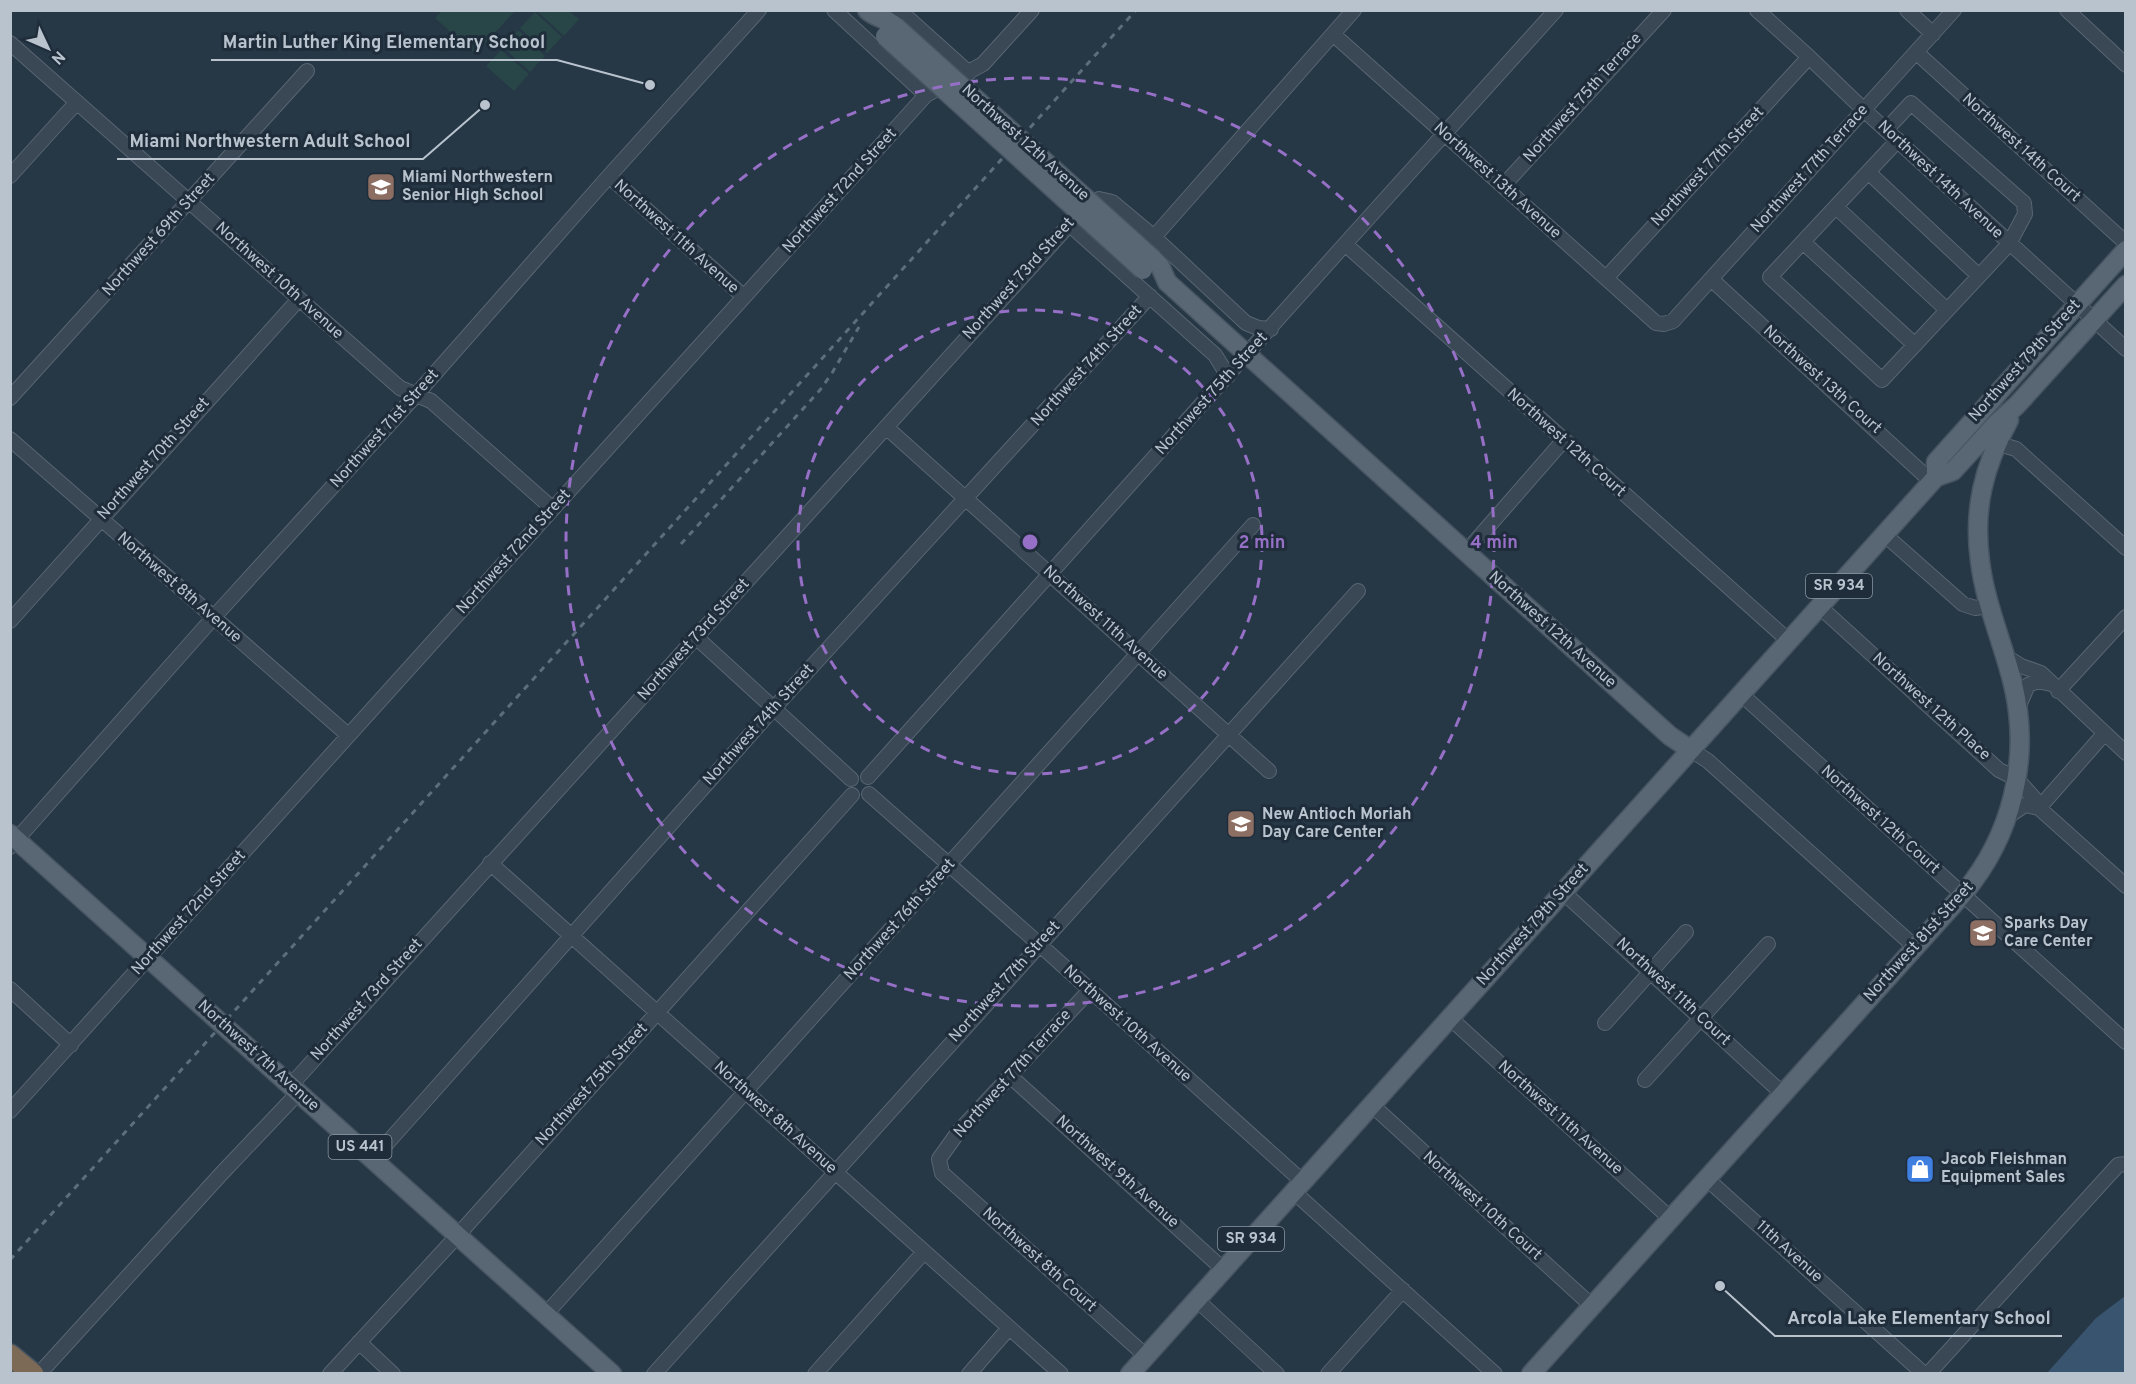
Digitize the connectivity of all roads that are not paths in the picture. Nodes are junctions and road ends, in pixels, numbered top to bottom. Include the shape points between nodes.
1 (759, 10) edge
2 (834, 10) edge
3 (1032, 10) edge
4 (1354, 10) edge
5 (1556, 10) edge
6 (1664, 10) edge
7 (1756, 10) edge
8 (1907, 10) edge
9 (1954, 10) edge
10 (2067, 10) edge
11 (870, 13) edge
12 (893, 24) edge
13 (1333, 34) junction
14 (1933, 34) junction
15 (10, 44) edge
16 (1916, 52) junction
17 (1809, 57) junction
18 (2126, 65) edge
19 (307, 71) dead end
20 (969, 73) junction
21 (926, 95) junction
22 (77, 102) junction
23 (1864, 110) junction
24 (1886, 130) junction
25 (1445, 135) junction
26 (1898, 140) junction
27 (1868, 172) junction
28 (10, 176) edge
29 (609, 176) junction
30 (1503, 186) junction
31 (1099, 199) joint
32 (189, 201) junction
33 (1836, 207) junction
34 (1069, 224) junction
35 (1154, 237) junction
36 (1803, 242) junction
37 (2126, 243) edge
38 (1345, 244) junction
39 (2009, 244) junction
40 (2126, 250) edge
41 (1979, 276) junction
42 (1606, 278) junction
43 (1711, 279) junction
44 (2126, 285) edge
45 (744, 297) junction
46 (1150, 297) junction
47 (299, 299) junction
48 (2077, 304) junction
49 (1947, 310) junction
50 (2095, 319) junction
51 (1664, 324) joint
52 (1271, 328) junction
53 (1915, 345) junction
54 (2126, 349) edge
55 (1247, 354) junction
56 (1228, 376) junction
57 (415, 396) junction
58 (10, 398) edge
59 (2017, 405) junction
60 (886, 427) junction
61 (10, 439) edge
62 (1563, 441) junction
63 (1996, 443) junction
64 (1934, 480) junction
65 (966, 499) junction
66 (553, 509) junction
67 (100, 518) junction
68 (1253, 525) dead end
69 (1885, 535) junction
70 (2126, 548) edge
71 (1466, 552) junction
72 (1051, 575) junction
73 (1358, 591) dead end
74 (1989, 606) junction
75 (1820, 607) junction
76 (2126, 616) edge
77 (213, 618) junction
78 (10, 621) edge
79 (697, 638) junction
80 (1789, 641) junction
81 (1139, 654) junction
82 (2005, 656) junction
83 (2055, 687) junction
84 (1741, 694) junction
85 (774, 708) junction
86 (2018, 710) junction
87 (1228, 734) junction
88 (2104, 734) junction
89 (348, 735) junction
90 (1691, 750) junction
91 (2126, 753) edge
92 (1269, 771) dead end
93 (868, 777) junction
94 (851, 779) junction
95 (2017, 779) junction
96 (869, 794) junction
97 (852, 795) junction
98 (2040, 808) junction
99 (2007, 817) junction
100 (13, 840) edge
101 (490, 864) junction
102 (949, 865) junction
103 (2126, 886) edge
104 (1563, 892) junction
105 (1963, 894) junction
106 (1686, 932) dead end
107 (572, 936) junction
108 (1039, 944) junction
109 (1768, 944) dead end
110 (1915, 947) junction
111 (149, 958) junction
112 (1651, 971) junction
113 (10, 989) edge
114 (1089, 991) junction
115 (657, 1013) junction
116 (1450, 1018) junction
117 (1701, 1018) junction
118 (1605, 1023) dead end
119 (2126, 1042) edge
120 (71, 1045) junction
121 (1010, 1075) junction
122 (1645, 1080) dead end
123 (295, 1089) junction
124 (746, 1092) junction
125 (1783, 1094) junction
126 (1372, 1105) junction
127 (10, 1111) edge
128 (373, 1159) junction
129 (939, 1159) joint
130 (2126, 1164) edge
131 (835, 1172) junction
132 (1707, 1179) junction
133 (1298, 1187) junction
134 (1671, 1218) junction
135 (458, 1235) junction
136 (924, 1252) junction
137 (1224, 1270) junction
138 (1404, 1290) junction
139 (1197, 1300) junction
140 (1592, 1306) junction
141 (546, 1314) junction
142 (1009, 1328) junction
143 (359, 1342) junction
144 (10, 1355) edge
145 (1146, 1356) junction
146 (10, 1370) edge
147 (14, 1374) edge
148 (33, 1374) edge
149 (39, 1374) edge
150 (330, 1374) edge
151 (393, 1374) edge
152 (612, 1374) edge
153 (654, 1374) edge
154 (815, 1374) edge
155 (969, 1374) edge
156 (1060, 1374) edge
157 (1130, 1374) edge
158 (1277, 1374) edge
159 (1328, 1374) edge
160 (1495, 1374) edge
161 (1531, 1374) edge
162 (1926, 1374) edge

1 - 29 street, Northwest 71st Street
2 - 21 street
3 - 20 street, Northwest 72nd Street via 990,58
4 - 13 street
5 - 25 street, Northwest 75th Street
6 - 30 street, Northwest 75th Terrace
7 - 17 street, Northwest 14th Avenue
8 - 14 street
9 - 14 street, Northwest 77th Terrace
10 - 18 street
11 - 12 main road, Northwest 12th Avenue via 877,29
12 - 20 street, Northwest 12th Avenue
12 - 55 main road, Northwest 12th Avenue, bridge via 1148,265 1150,276 1167,282
13 - 25 street, Northwest 13th Avenue
13 - 35 street
14 - 16 street, Northwest 77th Terrace
15 - 22 street, Northwest 10th Avenue
16 - 23 street, Northwest 77th Terrace
16 - 37 street, Northwest 14th Court
17 - 23 street, Northwest 14th Avenue
17 - 42 street, Northwest 77th Street
19 - 32 street, Northwest 69th Street
20 - 21 street, Northwest 72nd Street
21 - 45 street, Northwest 72nd Street
22 - 28 street
22 - 32 street, Northwest 10th Avenue
23 - 24 street, Northwest 14th Avenue
23 - 43 street, Northwest 77th Terrace
24 - 26 street, Northwest 14th Avenue
24 - 39 street via 1911,103 2024,203 2025,214
25 - 30 street, Northwest 13th Avenue
25 - 38 street, Northwest 75th Street
26 - 27 street
26 - 39 street, Northwest 14th Avenue
27 - 33 street
27 - 41 street
29 - 45 street, Northwest 11th Avenue
29 - 57 street, Northwest 71st Street
30 - 42 street, Northwest 13th Avenue
31 - 34 street, Northwest 73rd Street via 1088,204
31 - 35 street, Northwest 12th Avenue via 1112,202
32 - 47 street, Northwest 10th Avenue
32 - 58 street, Northwest 69th Street
33 - 36 street
33 - 49 street
34 - 46 street, Northwest 12th Avenue
34 - 60 street, Northwest 73rd Street
35 - 52 street, Northwest 12th Avenue via 1246,323
36 - 53 street
36 - 53 street via 1770,277 1839,341 1882,380
38 - 52 street, Northwest 75th Street
38 - 62 street, Northwest 12th Court
39 - 41 street
39 - 48 street, Northwest 14th Avenue
40 - 48 main road, Northwest 79th Street / SR 934
41 - 49 street
42 - 51 street, Northwest 13th Avenue via 1656,323
43 - 51 street, Northwest 77th Terrace via 1672,321
43 - 64 street, Northwest 13th Court
44 - 50 main road, Northwest 79th Street
45 - 66 street, Northwest 72nd Street
46 - 56 street, Northwest 12th Avenue via 1215,356
46 - 65 street, Northwest 74th Street
47 - 57 street, Northwest 10th Avenue via 400,388
47 - 67 street, Northwest 70th Street
48 - 50 street, Northwest 14th Avenue
48 - 64 main road, Northwest 79th Street / SR 934 via 1936,462
49 - 53 street
50 - 54 street, Northwest 14th Avenue
50 - 59 main road, Northwest 79th Street
52 - 55 street, Northwest 75th Street
55 - 56 street, Northwest 75th Street
55 - 71 main road, Northwest 12th Avenue
56 - 72 street, Northwest 75th Street
57 - 66 street, Northwest 10th Avenue via 431,401
57 - 77 street, Northwest 71st Street
59 - 63 main road, Northwest 81st Street
59 - 64 main road, Northwest 79th Street via 1953,471
60 - 65 street, Northwest 11th Avenue
60 - 79 street, Northwest 73rd Street
61 - 67 street, Northwest 8th Avenue
62 - 71 street
62 - 80 street, Northwest 12th Court
63 - 70 street via 2016,449
63 - 74 main road, Northwest 81st Street via 1982,488 1978,524
64 - 69 main road, Northwest 79th Street / SR 934
65 - 72 street, Northwest 11th Avenue
65 - 85 street, Northwest 74th Street
66 - 89 street, Northwest 72nd Street
67 - 77 street, Northwest 8th Avenue
67 - 78 street, Northwest 70th Street
68 - 81 street, Northwest 76th Street
69 - 74 street via 1962,604 1971,608
69 - 75 main road, Northwest 79th Street / SR 934
71 - 90 main road, Northwest 12th Avenue via 1670,736
72 - 81 street, Northwest 11th Avenue
72 - 93 street, Northwest 75th Street
73 - 87 street, Northwest 77th Street
74 - 82 main road, Northwest 81st Street
75 - 80 main road, Northwest 79th Street / SR 934
75 - 95 street, Northwest 12th Place via 1999,770
76 - 83 street
77 - 89 street, Northwest 8th Avenue
77 - 100 street, Northwest 71st Street
79 - 85 street
79 - 101 street, Northwest 73rd Street
80 - 84 main road, Northwest 79th Street / SR 934
81 - 87 street, Northwest 11th Avenue
81 - 102 street, Northwest 76th Street
82 - 83 street via 2041,673
82 - 86 main road, Northwest 81st Street
83 - 86 street via 2038,681 2028,685
83 - 88 street
84 - 90 main road, Northwest 79th Street / SR 934
84 - 105 street, Northwest 12th Court
85 - 94 street
85 - 107 street, Northwest 74th Street
86 - 95 main road, Northwest 81st Street
87 - 92 street, Northwest 11th Avenue
87 - 108 street, Northwest 77th Street
88 - 91 street
88 - 98 street
89 - 111 street, Northwest 72nd Street
90 - 104 main road, Northwest 79th Street / SR 934
90 - 110 street, Northwest 12th Avenue
93 - 94 street via 860,774
93 - 96 street via 872,788
94 - 97 street
95 - 98 street, Northwest 12th Place
95 - 99 main road, Northwest 81st Street
96 - 97 street via 863,798
96 - 102 street, Northwest 10th Avenue
97 - 115 street, Northwest 75th Street
98 - 99 street via 2025,805
98 - 103 street, Northwest 12th Place
99 - 105 main road, Northwest 81st Street via 1992,852
100 - 111 main road, Northwest 7th Avenue / US 441
101 - 107 street, Northwest 8th Avenue
101 - 123 street, Northwest 73rd Street
102 - 108 street, Northwest 10th Avenue
102 - 124 street, Northwest 76th Street
104 - 112 street, Northwest 11th Court
104 - 116 main road, Northwest 79th Street / SR 934
105 - 110 main road, Northwest 81st Street
105 - 119 street, Northwest 12th Court
106 - 112 street
107 - 115 street, Northwest 8th Avenue
107 - 128 street, Northwest 74th Street
108 - 114 street, Northwest 10th Avenue
108 - 131 street, Northwest 77th Street
109 - 117 street
110 - 125 main road, Northwest 81st Street
111 - 120 street, Northwest 72nd Street
111 - 123 main road, Northwest 7th Avenue / US 441
112 - 117 street, Northwest 11th Court
112 - 118 street
113 - 120 street
114 - 121 street, Northwest 77th Terrace
114 - 133 street, Northwest 10th Avenue
115 - 124 street, Northwest 8th Avenue
115 - 135 street, Northwest 75th Street
116 - 126 main road, Northwest 79th Street / SR 934
116 - 134 street, Northwest 11th Avenue
117 - 122 street
117 - 125 street, Northwest 11th Court
120 - 127 street, Northwest 72nd Street
121 - 129 street, Northwest 77th Terrace
121 - 137 street, Northwest 9th Avenue
123 - 128 main road, Northwest 7th Avenue / US 441
123 - 149 street, Northwest 73rd Street
124 - 131 street, Northwest 8th Avenue
124 - 141 street, Northwest 76th Street
125 - 132 main road, Northwest 81st Street
126 - 133 main road, Northwest 79th Street / SR 934
126 - 140 street, Northwest 10th Court
128 - 135 main road, Northwest 7th Avenue / US 441
129 - 145 street, Northwest 8th Court via 942,1173
130 - 162 street via 2118,1166
131 - 136 street, Northwest 8th Avenue
131 - 153 street, Northwest 77th Street
132 - 134 main road, Northwest 81st Street
132 - 162 street, 11th Avenue
133 - 137 main road, Northwest 79th Street / SR 934
133 - 138 street, Northwest 10th Avenue
134 - 140 main road, Northwest 81st Street
135 - 141 main road, Northwest 7th Avenue / US 441
135 - 143 street, Northwest 75th Street
136 - 142 street, Northwest 8th Avenue
136 - 154 street
137 - 139 main road, Northwest 79th Street / SR 934
138 - 159 street
138 - 160 street, Northwest 10th Avenue
139 - 145 main road, Northwest 79th Street / SR 934
139 - 158 street
140 - 161 main road, Northwest 81st Street
141 - 152 main road, Northwest 7th Avenue / US 441
142 - 155 street
142 - 156 street, Northwest 8th Avenue
143 - 150 street, Northwest 75th Street
143 - 151 street
144 - 148 highway
145 - 157 main road, Northwest 79th Street / SR 934
146 - 147 highway

